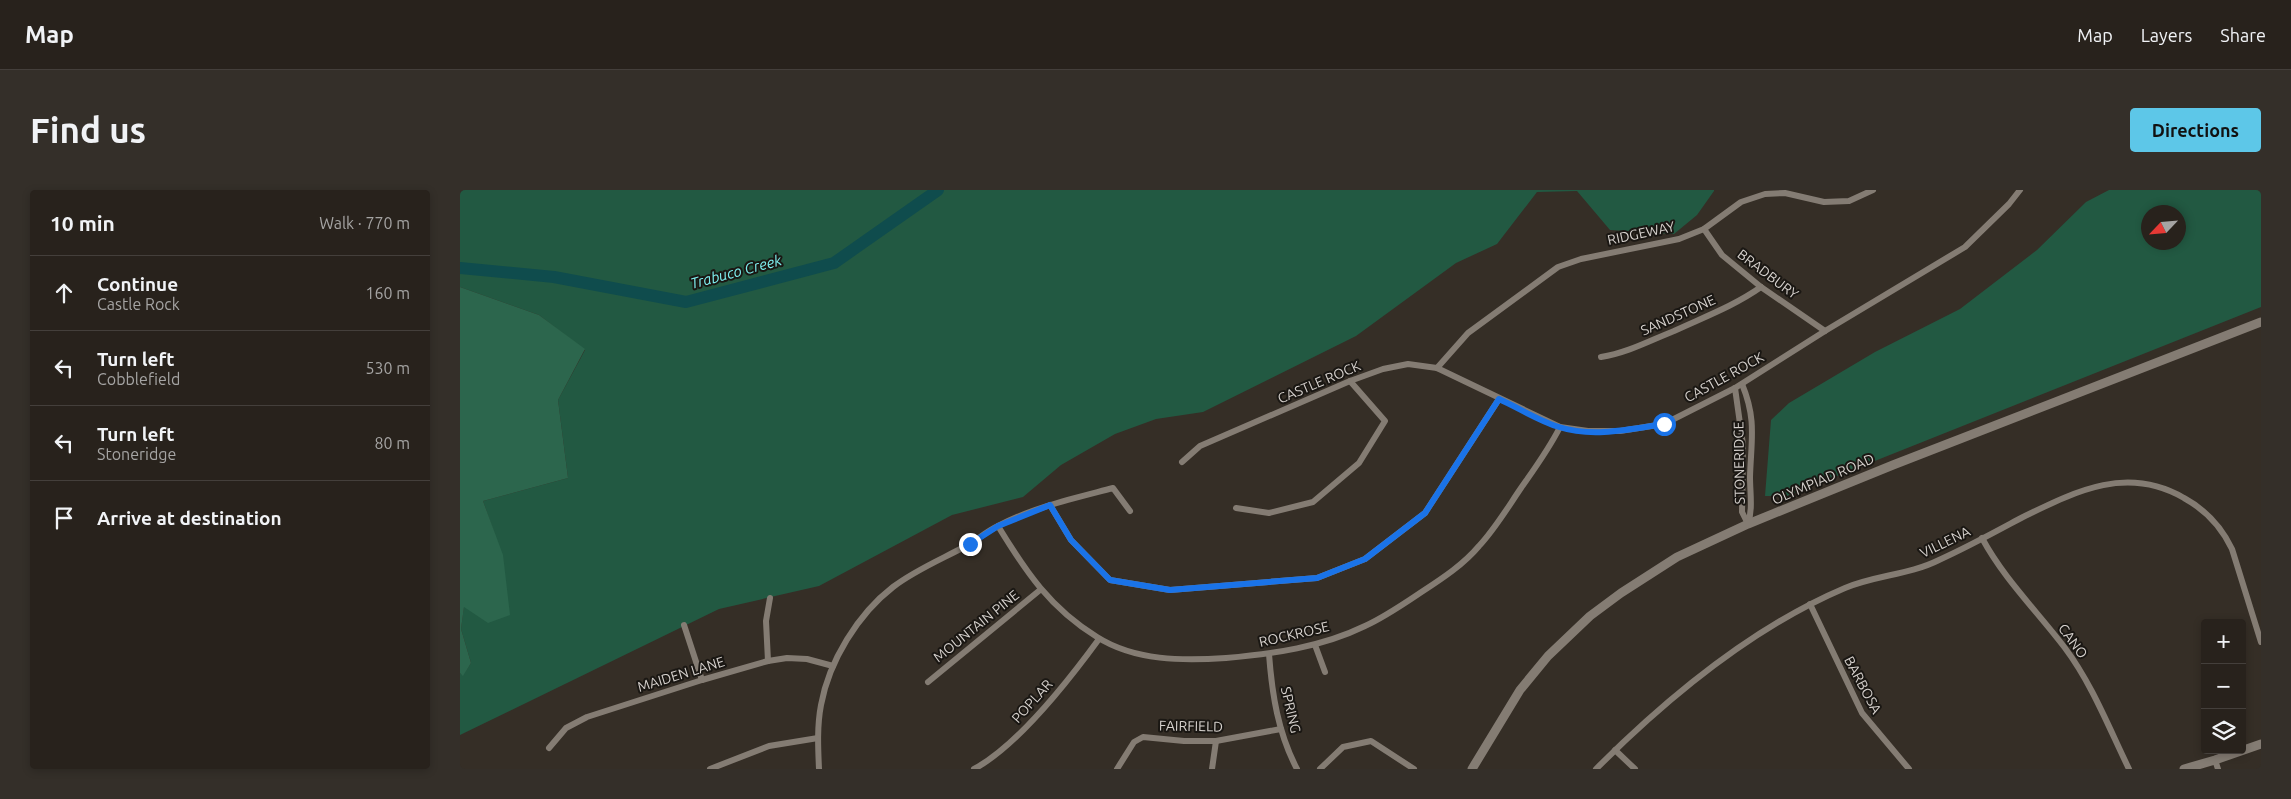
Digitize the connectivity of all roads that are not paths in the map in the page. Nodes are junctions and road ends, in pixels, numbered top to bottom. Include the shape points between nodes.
1 (1873, 190) edge
2 (2020, 190) edge
3 (1704, 229) junction
4 (1761, 287) junction
5 (2261, 322) edge
6 (1825, 331) junction
7 (1600, 357) dead end
8 (1437, 368) junction
9 (1350, 381) junction
10 (1738, 386) junction
11 (1499, 399) junction
12 (1750, 408) junction
13 (1738, 412) junction
14 (1560, 427) junction
15 (1182, 462) dead end
16 (1750, 491) junction
17 (1741, 492) junction
18 (1050, 505) junction
19 (1236, 508) dead end
20 (1130, 511) dead end
21 (1748, 524) junction
22 (998, 526) junction
23 (1982, 538) junction
24 (1040, 590) junction
25 (770, 598) dead end
26 (1810, 604) junction
27 (684, 625) dead end
28 (1099, 638) junction
29 (2261, 642) edge
30 (1315, 645) junction
31 (1269, 654) junction
32 (768, 661) junction
33 (833, 666) junction
34 (1325, 672) dead end
35 (702, 680) junction
36 (928, 682) dead end
37 (1280, 730) junction
38 (818, 738) junction
39 (1216, 741) junction
40 (2261, 744) edge
41 (549, 748) dead end
42 (1616, 750) junction
43 (2217, 765) edge
44 (710, 769) edge
45 (819, 769) edge
46 (974, 769) edge
47 (1117, 769) edge
48 (1212, 769) edge
49 (1297, 769) edge
50 (1320, 769) edge
51 (1414, 769) edge
52 (1472, 769) edge
53 (1596, 769) edge
54 (1635, 769) edge
55 (1909, 769) edge
56 (2129, 769) edge
57 (2184, 769) edge

1 - 3 street, RIDGEWAY via 1849,201 1824,202 1785,192 1765,194 1741,202
2 - 6 street, CASTLE ROCK via 1965,246
3 - 4 street, BRADBURY via 1722,255
3 - 8 street, RIDGEWAY via 1679,239 1581,259 1558,267 1468,333
4 - 6 street, BRADBURY
4 - 7 street, SANDSTONE via 1720,310 1620,354
5 - 21 main road, OLYMPIAD ROAD
6 - 10 street, CASTLE ROCK
8 - 9 street, CASTLE ROCK via 1408,364
8 - 11 street, CASTLE ROCK
9 - 15 street, CASTLE ROCK via 1200,446
9 - 19 street via 1385,420 1359,464 1313,502 1269,513
10 - 12 street, STONERIDGE
10 - 13 street, STONERIDGE
10 - 14 street, CASTLE ROCK via 1664,424 1620,431
11 - 14 street, CASTLE ROCK
11 - 18 street via 1425,513 1365,559 1317,578 1170,590 1110,580 1071,540
12 - 13 street
12 - 16 street, STONERIDGE via 1753,422
13 - 17 street, STONERIDGE via 1743,445
14 - 30 street, ROCKROSE via 1552,444 1497,523 1463,562 1365,626
16 - 17 street
16 - 21 street, STONERIDGE via 1752,511
17 - 21 street, STONERIDGE via 1742,512
18 - 20 street via 1114,488
18 - 22 street
21 - 52 main road, OLYMPIAD ROAD via 1677,558 1590,616 1548,656 1520,690
22 - 24 street, ROCKROSE
22 - 33 street via 892,588 857,625
23 - 26 street, VILLENA via 1925,567 1866,580
23 - 29 street, VILLENA via 2066,496 2098,485 2138,483 2175,492 2207,513 2226,536
23 - 56 street, CANO via 1996,564 2066,649 2091,690
24 - 28 street, ROCKROSE via 1067,617
24 - 36 street, MOUNTAIN PINE
25 - 32 street via 766,621
26 - 42 street, VILLENA via 1769,626 1645,722
26 - 55 street, BARBOSA via 1862,713
27 - 35 street
28 - 31 street, ROCKROSE via 1141,654 1167,659
28 - 46 street, POPLAR via 1078,667 1017,736
30 - 31 street, ROCKROSE
30 - 34 street
31 - 37 street, SPRING
32 - 33 street, MAIDEN LANE via 807,659
32 - 35 street, MAIDEN LANE
33 - 38 street via 821,704
35 - 41 street, MAIDEN LANE via 587,717 566,728
37 - 39 street, FAIRFIELD
37 - 49 street, SPRING
38 - 44 street via 769,746
38 - 45 street
39 - 47 street, FAIRFIELD via 1143,737 1134,742
39 - 48 street
40 - 43 main road
42 - 53 street, VILLENA
42 - 54 street
43 - 57 main road
50 - 51 street via 1343,748 1371,741

